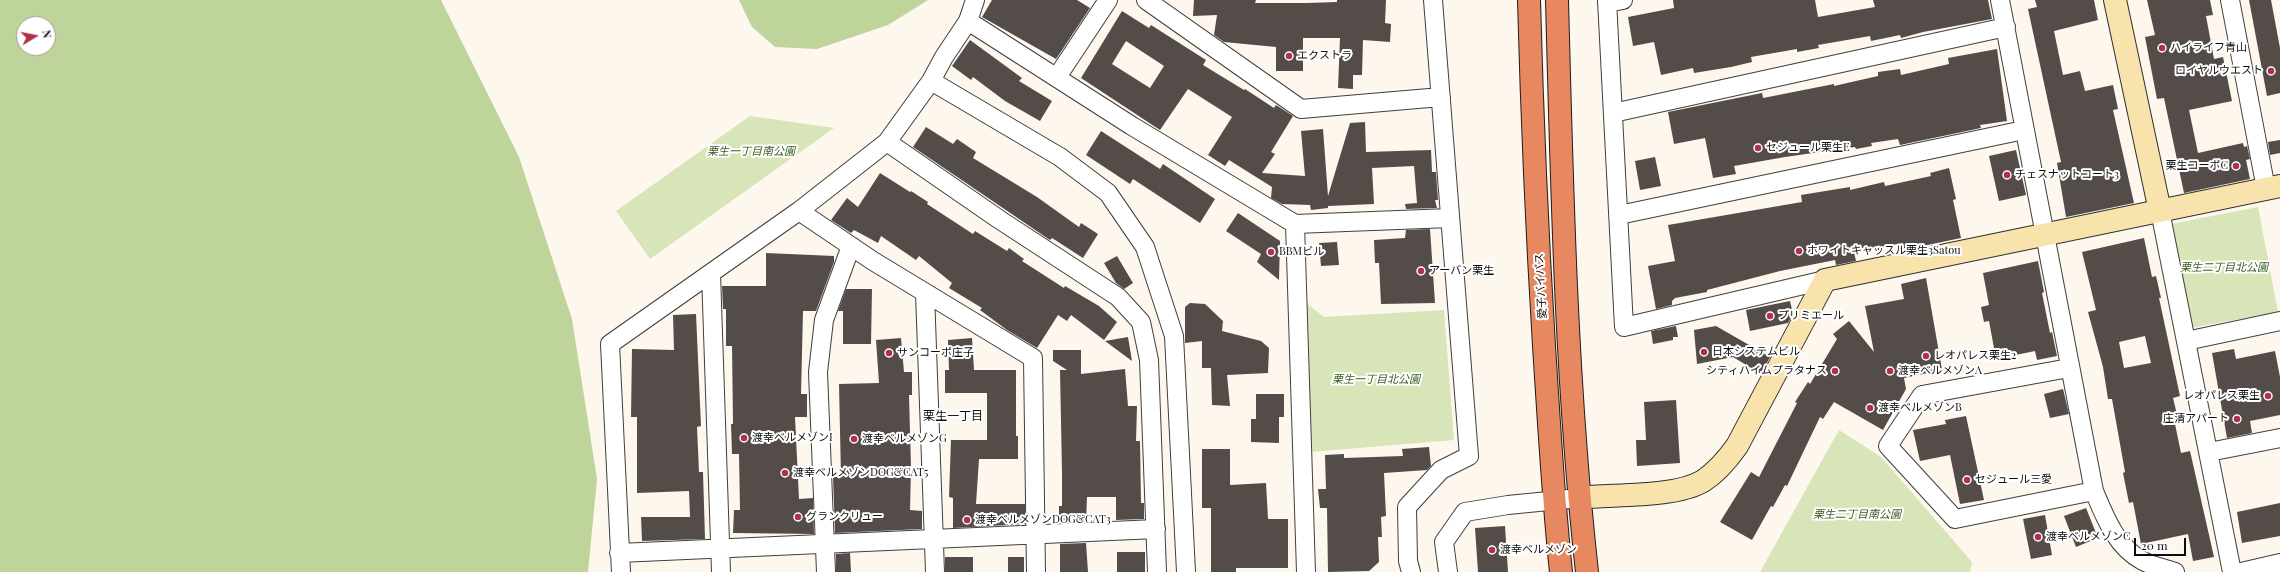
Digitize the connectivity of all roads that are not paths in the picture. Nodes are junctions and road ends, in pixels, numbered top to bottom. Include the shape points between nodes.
1 (975, 0) edge
2 (1108, 0) edge
3 (1146, 0) edge
4 (1433, 0) edge
5 (1529, 0) edge
6 (1557, 0) edge
7 (2000, 0) edge
8 (2115, 0) edge
9 (2230, 0) edge
10 (1612, 1) edge
11 (968, 21) junction
12 (2006, 28) junction
13 (1057, 77) junction
14 (931, 82) junction
15 (1441, 96) junction
16 (1613, 113) junction
17 (2024, 130) junction
18 (887, 142) junction
19 (2273, 188) edge
20 (800, 211) junction
21 (2160, 211) junction
22 (1619, 215) junction
23 (1450, 218) junction
24 (1295, 224) junction
25 (2045, 236) junction
26 (851, 246) junction
27 (711, 273) junction
28 (1825, 280) junction
29 (926, 293) junction
30 (2280, 321) edge
31 (2186, 341) junction
32 (2069, 368) junction
33 (2280, 438) edge
34 (2209, 452) junction
35 (2094, 491) junction
36 (1578, 498) junction
37 (1554, 500) junction
38 (1156, 529) junction
39 (1035, 534) junction
40 (934, 539) junction
41 (824, 544) junction
42 (720, 549) junction
43 (619, 553) junction
44 (2280, 562) edge
45 (621, 572) edge
46 (721, 572) edge
47 (826, 572) edge
48 (935, 572) edge
49 (1036, 572) edge
50 (1156, 572) edge
51 (1186, 572) edge
52 (1306, 572) edge
53 (1411, 572) edge
54 (1448, 572) edge
55 (1561, 572) edge
56 (1586, 572) edge
57 (2175, 572) edge
58 (2232, 572) edge
59 (2241, 572) edge

1 - 11 street
2 - 13 street
3 - 15 street via 1301,109
4 - 15 street
5 - 37 highway, 愛子バイパス via 1532,121
6 - 36 highway via 1563,220
7 - 12 street
8 - 21 street
9 - 19 street
10 - 16 street
11 - 13 street
11 - 14 street
12 - 16 street
12 - 17 street
13 - 24 street via 1132,126
14 - 18 street
14 - 51 street via 1060,158 1108,193 1145,247 1174,336
15 - 23 street
16 - 22 street
17 - 22 street
17 - 25 street
18 - 20 street
18 - 38 street via 1118,297 1141,322 1149,360
19 - 21 street
20 - 26 street
20 - 27 street
21 - 25 street
21 - 31 street
22 - 28 street via 1624,327
23 - 24 street
23 - 53 street via 1469,456 1441,470 1407,507 1408,560
24 - 52 street
25 - 28 street
25 - 32 street
26 - 29 street
26 - 41 street via 824,320 818,372
27 - 42 street
27 - 43 street via 610,344
28 - 36 street via 1738,446 1722,466 1703,481 1684,489
29 - 39 street via 1033,358
29 - 40 street
30 - 31 street
31 - 34 street
32 - 35 street
32 - 35 street via 1922,395 1888,446 1955,519
33 - 34 street
34 - 58 street
35 - 57 street via 2110,528 2125,545 2142,560
36 - 37 street
36 - 56 highway
37 - 54 street via 1465,512 1444,542
37 - 55 highway, 愛子バイパス
38 - 39 street
38 - 50 street
39 - 40 street
39 - 49 street
40 - 41 street
40 - 48 street
41 - 42 street
41 - 47 street
42 - 43 street
42 - 46 street
43 - 45 street
44 - 59 street

